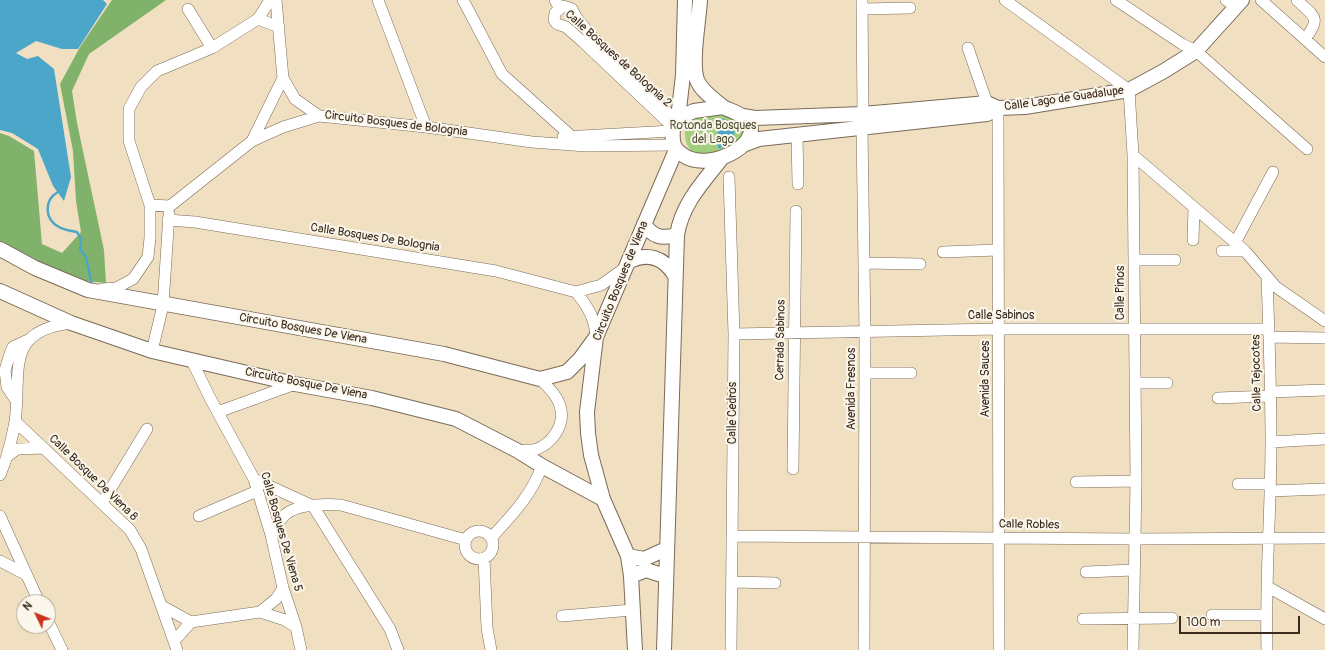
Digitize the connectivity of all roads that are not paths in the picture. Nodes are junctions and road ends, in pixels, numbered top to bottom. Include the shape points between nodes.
1 (270, 0) edge
2 (276, 0) edge
3 (378, 0) edge
4 (463, 0) edge
5 (685, 0) edge
6 (700, 0) edge
7 (1005, 0) edge
8 (1116, 0) edge
9 (1261, 0) edge
10 (1297, 0) edge
11 (1235, 2) edge
12 (557, 4) edge
13 (862, 4) edge
14 (910, 8) dead end
15 (188, 9) dead end
16 (258, 19) junction
17 (279, 28) junction
18 (586, 38) junction
19 (1305, 39) junction
20 (212, 48) junction
21 (968, 48) dead end
22 (1196, 51) junction
23 (1325, 57) edge
24 (283, 78) junction
25 (1129, 90) junction
26 (992, 106) junction
27 (722, 107) junction
28 (863, 114) junction
29 (319, 116) junction
30 (743, 116) junction
31 (426, 127) junction
32 (862, 128) junction
33 (675, 132) junction
34 (587, 134) junction
35 (797, 135) junction
36 (570, 136) junction
37 (252, 141) junction
38 (532, 142) junction
39 (743, 145) junction
40 (586, 146) junction
41 (1307, 149) dead end
42 (1133, 155) junction
43 (722, 158) junction
44 (1273, 172) dead end
45 (729, 177) dead end
46 (798, 184) dead end
47 (150, 205) junction
48 (170, 206) junction
49 (1194, 208) junction
50 (796, 211) dead end
51 (168, 220) junction
52 (644, 224) junction
53 (677, 235) junction
54 (1193, 240) dead end
55 (1235, 243) junction
56 (0, 249) edge
57 (998, 250) junction
58 (1222, 251) dead end
59 (1245, 251) junction
60 (943, 252) dead end
61 (1134, 260) junction
62 (1176, 260) dead end
63 (864, 263) junction
64 (920, 264) dead end
65 (626, 265) junction
66 (675, 276) junction
67 (1267, 278) junction
68 (88, 290) junction
69 (0, 291) edge
70 (576, 292) junction
71 (163, 305) junction
72 (1325, 321) edge
73 (71, 324) junction
74 (999, 329) junction
75 (1134, 329) junction
76 (865, 332) junction
77 (1269, 333) junction
78 (734, 334) junction
79 (794, 334) junction
80 (596, 337) junction
81 (1325, 338) edge
82 (28, 340) junction
83 (14, 347) junction
84 (0, 348) edge
85 (152, 351) junction
86 (192, 360) junction
87 (2, 367) edge
88 (865, 373) junction
89 (911, 373) dead end
90 (540, 379) junction
91 (1135, 383) junction
92 (1167, 383) dead end
93 (295, 384) junction
94 (1325, 390) edge
95 (1270, 394) junction
96 (1218, 398) dead end
97 (15, 399) junction
98 (218, 412) junction
99 (15, 421) junction
100 (147, 429) dead end
101 (1325, 439) edge
102 (1271, 442) junction
103 (43, 448) junction
104 (518, 451) junction
105 (8, 456) junction
106 (542, 466) junction
107 (793, 469) dead end
108 (0, 475) edge
109 (254, 479) junction
110 (1136, 481) junction
111 (1076, 482) dead end
112 (1238, 484) dead end
113 (1270, 488) junction
114 (1325, 489) edge
115 (257, 491) junction
116 (603, 499) junction
117 (102, 503) junction
118 (313, 506) junction
119 (0, 516) edge
120 (198, 516) dead end
121 (271, 535) junction
122 (733, 536) junction
123 (864, 536) junction
124 (491, 538) junction
125 (999, 538) junction
126 (1268, 538) junction
127 (1325, 538) edge
128 (1134, 539) junction
129 (466, 540) junction
130 (666, 549) junction
131 (628, 556) junction
132 (484, 558) junction
133 (0, 561) edge
134 (1133, 570) junction
135 (1086, 572) dead end
136 (25, 574) junction
137 (631, 576) junction
138 (665, 576) junction
139 (733, 582) junction
140 (775, 583) dead end
141 (1268, 587) junction
142 (283, 588) junction
143 (35, 594) edge
144 (162, 606) junction
145 (632, 610) junction
146 (260, 612) junction
147 (1266, 614) junction
148 (562, 616) dead end
149 (1212, 616) dead end
150 (1133, 618) junction
151 (1172, 618) dead end
152 (1083, 619) dead end
153 (1325, 619) edge
154 (191, 622) junction
155 (296, 627) junction
156 (54, 634) edge
157 (176, 645) edge
158 (62, 650) edge
159 (300, 650) edge
160 (398, 650) edge
161 (491, 650) edge
162 (635, 650) edge
163 (664, 650) edge
164 (731, 650) edge
165 (864, 650) edge
166 (999, 650) edge
167 (1133, 650) edge
168 (1267, 650) edge

1 - 16 street
2 - 17 street, Circuito Bosques de Bolognia
3 - 31 street
4 - 36 street via 502,74
5 - 33 main road via 684,75
6 - 27 main road via 695,68 698,81 704,90
7 - 25 street
8 - 22 street
9 - 19 street
10 - 19 street via 1316,22
11 - 22 main road, Calle Lago de Guadalupe
12 - 18 street, Calle Bosques de Bolognia 2 via 572,8
12 - 18 street, Calle Bosques de Bolognia 2 via 554,20 557,24
13 - 14 street
13 - 28 street
15 - 20 street
16 - 17 street
16 - 20 street
17 - 24 street, Circuito Bosques de Bolognia
18 - 33 street, Calle Bosques de Bolognia 2
19 - 23 street
20 - 47 street via 157,71 141,87 129,109 129,141
21 - 26 street, Avenida Sauces
22 - 25 main road, Calle Lago de Guadalupe
22 - 41 street
24 - 29 street, Circuito Bosques de Bolognia via 295,99
24 - 37 street
25 - 26 main road, Calle Lago de Guadalupe via 1024,107
25 - 42 street, Calle Pinos
26 - 28 main road, Calle Lago de Guadalupe
26 - 32 main road, Calle Lago de Guadalupe via 987,114
26 - 57 street, Avenida Sauces
27 - 30 main road
27 - 33 main road via 694,110
28 - 30 main road, Calle Lago de Guadalupe via 756,118
29 - 31 street, Circuito Bosques de Bolognia
29 - 37 street via 283,127
30 - 39 main road via 749,123 751,132
31 - 38 street, Circuito Bosques de Bolognia
32 - 35 main road, Calle Lago de Guadalupe
32 - 63 street, Avenida Fresnos
33 - 34 street, Circuito Bosques de Bolognia
33 - 40 street, Circuito Bosques de Bolognia
33 - 43 main road via 688,159 699,161
33 - 52 main road, Circuito Bosques de Viena
34 - 36 street, Circuito Bosques de Bolognia
34 - 40 street
35 - 39 main road, Calle Lago de Guadalupe via 759,139
35 - 46 street
36 - 38 street, Circuito Bosques de Bolognia
37 - 48 street
38 - 40 street, Circuito Bosques de Bolognia
39 - 43 main road
42 - 49 street
42 - 61 street, Calle Pinos
43 - 53 main road via 688,202
44 - 55 street
45 - 78 street, Calle Cedros
47 - 48 street
47 - 68 street via 148,256 133,279 116,288
48 - 51 street
49 - 54 street
49 - 55 street
50 - 79 street, Cerrada Sabinos
51 - 70 street, Calle Bosques De Bolognia via 195,222 496,271
51 - 71 street
52 - 53 main road via 654,235 661,238
52 - 65 main road, Circuito Bosques de Viena
53 - 66 main road
55 - 59 street
56 - 68 main road, Circuito Bosques De Viena via 35,268
57 - 60 street
57 - 74 street, Avenida Sauces
58 - 59 street
59 - 67 street
61 - 62 street
61 - 75 street, Calle Pinos
63 - 64 street
63 - 76 street, Avenida Fresnos
65 - 66 main road via 641,257 655,257 670,268
65 - 70 street via 601,285
65 - 80 main road, Circuito Bosques de Viena
66 - 130 main road
67 - 72 street
67 - 77 street, Calle Tejocotes
68 - 71 main road, Circuito Bosques De Viena
69 - 73 main road, Circuito Bosque De Viena
70 - 80 street via 591,312
71 - 85 street
71 - 90 main road, Circuito Bosques De Viena via 444,354
73 - 82 street via 53,326
73 - 85 main road, Circuito Bosque De Viena
74 - 75 street, Calle Sabinos
74 - 76 street, Calle Sabinos
74 - 125 street, Avenida Sauces
75 - 77 street, Calle Sabinos
75 - 91 street, Calle Pinos
76 - 79 street, Calle Sabinos
76 - 88 street, Avenida Fresnos
77 - 81 street, Calle Sabinos
77 - 95 street, Calle Tejocotes
78 - 79 street, Calle Sabinos
78 - 122 street, Calle Cedros
79 - 107 street, Cerrada Sabinos
80 - 90 main road, Circuito Bosques De Viena via 567,372
80 - 116 main road, Circuito Bosques de Viena via 587,412 591,455
82 - 83 street
82 - 97 street via 20,356
83 - 84 street
83 - 87 street
85 - 86 main road, Circuito Bosque De Viena
86 - 93 main road, Circuito Bosque De Viena
86 - 98 street, Calle Bosques De Viena 5
87 - 97 street via 7,387
88 - 89 street
88 - 123 street, Avenida Fresnos
90 - 104 street via 552,392 561,408 560,424 550,441 536,449
91 - 92 street
91 - 110 street, Calle Pinos
93 - 98 street
93 - 104 main road, Circuito Bosque De Viena via 439,414 463,422
94 - 95 street
95 - 96 street
95 - 102 street, Calle Tejocotes
97 - 99 street
98 - 109 street, Calle Bosques De Viena 5
99 - 103 street, Calle Bosque De Viena 8
99 - 105 street
100 - 117 street
101 - 102 street
102 - 113 street, Calle Tejocotes
103 - 105 street via 17,449
103 - 117 street, Calle Bosque De Viena 8
104 - 106 main road, Circuito Bosque De Viena
105 - 108 street
106 - 116 main road, Circuito Bosque De Viena
106 - 124 street via 536,484 526,499
109 - 115 street, Calle Bosques De Viena 5
109 - 118 street
110 - 111 street
110 - 128 street, Calle Pinos
112 - 113 street
113 - 114 street
113 - 126 street, Calle Tejocotes
115 - 120 street
115 - 121 street, Calle Bosques De Viena 5
116 - 131 main road, Circuito Bosques de Viena
117 - 144 street, Calle Bosque De Viena 8 via 130,530 141,549
118 - 121 street via 292,510
118 - 129 street via 341,505
118 - 160 street via 390,629
119 - 136 street
121 - 142 street, Calle Bosques De Viena 5
122 - 123 street, Calle Robles
122 - 139 street, Calle Cedros
123 - 125 street, Calle Robles
123 - 165 street, Avenida Fresnos
124 - 129 street via 487,534 475,532
124 - 132 street via 493,550
125 - 128 street, Calle Robles
125 - 166 street, Avenida Sauces
126 - 127 street, Calle Robles
126 - 128 street, Calle Robles
126 - 141 street, Calle Tejocotes
128 - 134 street, Calle Pinos
129 - 132 street via 465,548 469,555 476,559
130 - 131 main road via 644,559
130 - 138 main road
131 - 137 main road, Circuito Bosques de Viena
132 - 161 street via 487,628
133 - 136 street
134 - 135 street
134 - 150 street, Calle Pinos
136 - 143 street
137 - 138 main road via 646,570
137 - 145 main road, Circuito Bosques de Viena
138 - 163 main road
139 - 140 street
139 - 164 street, Calle Cedros
141 - 147 street, Calle Tejocotes
141 - 153 street
142 - 146 street via 276,599
142 - 155 street, Calle Bosques De Viena 5
144 - 154 street
144 - 157 street, Calle Bosque De Viena 8
145 - 148 street
145 - 162 main road, Circuito Bosques de Viena
146 - 154 street
146 - 155 street via 285,620
147 - 149 street
147 - 168 street, Calle Tejocotes
150 - 151 street
150 - 152 street
150 - 167 street, Calle Pinos
154 - 157 street
155 - 159 street, Calle Bosques De Viena 5
156 - 158 street

